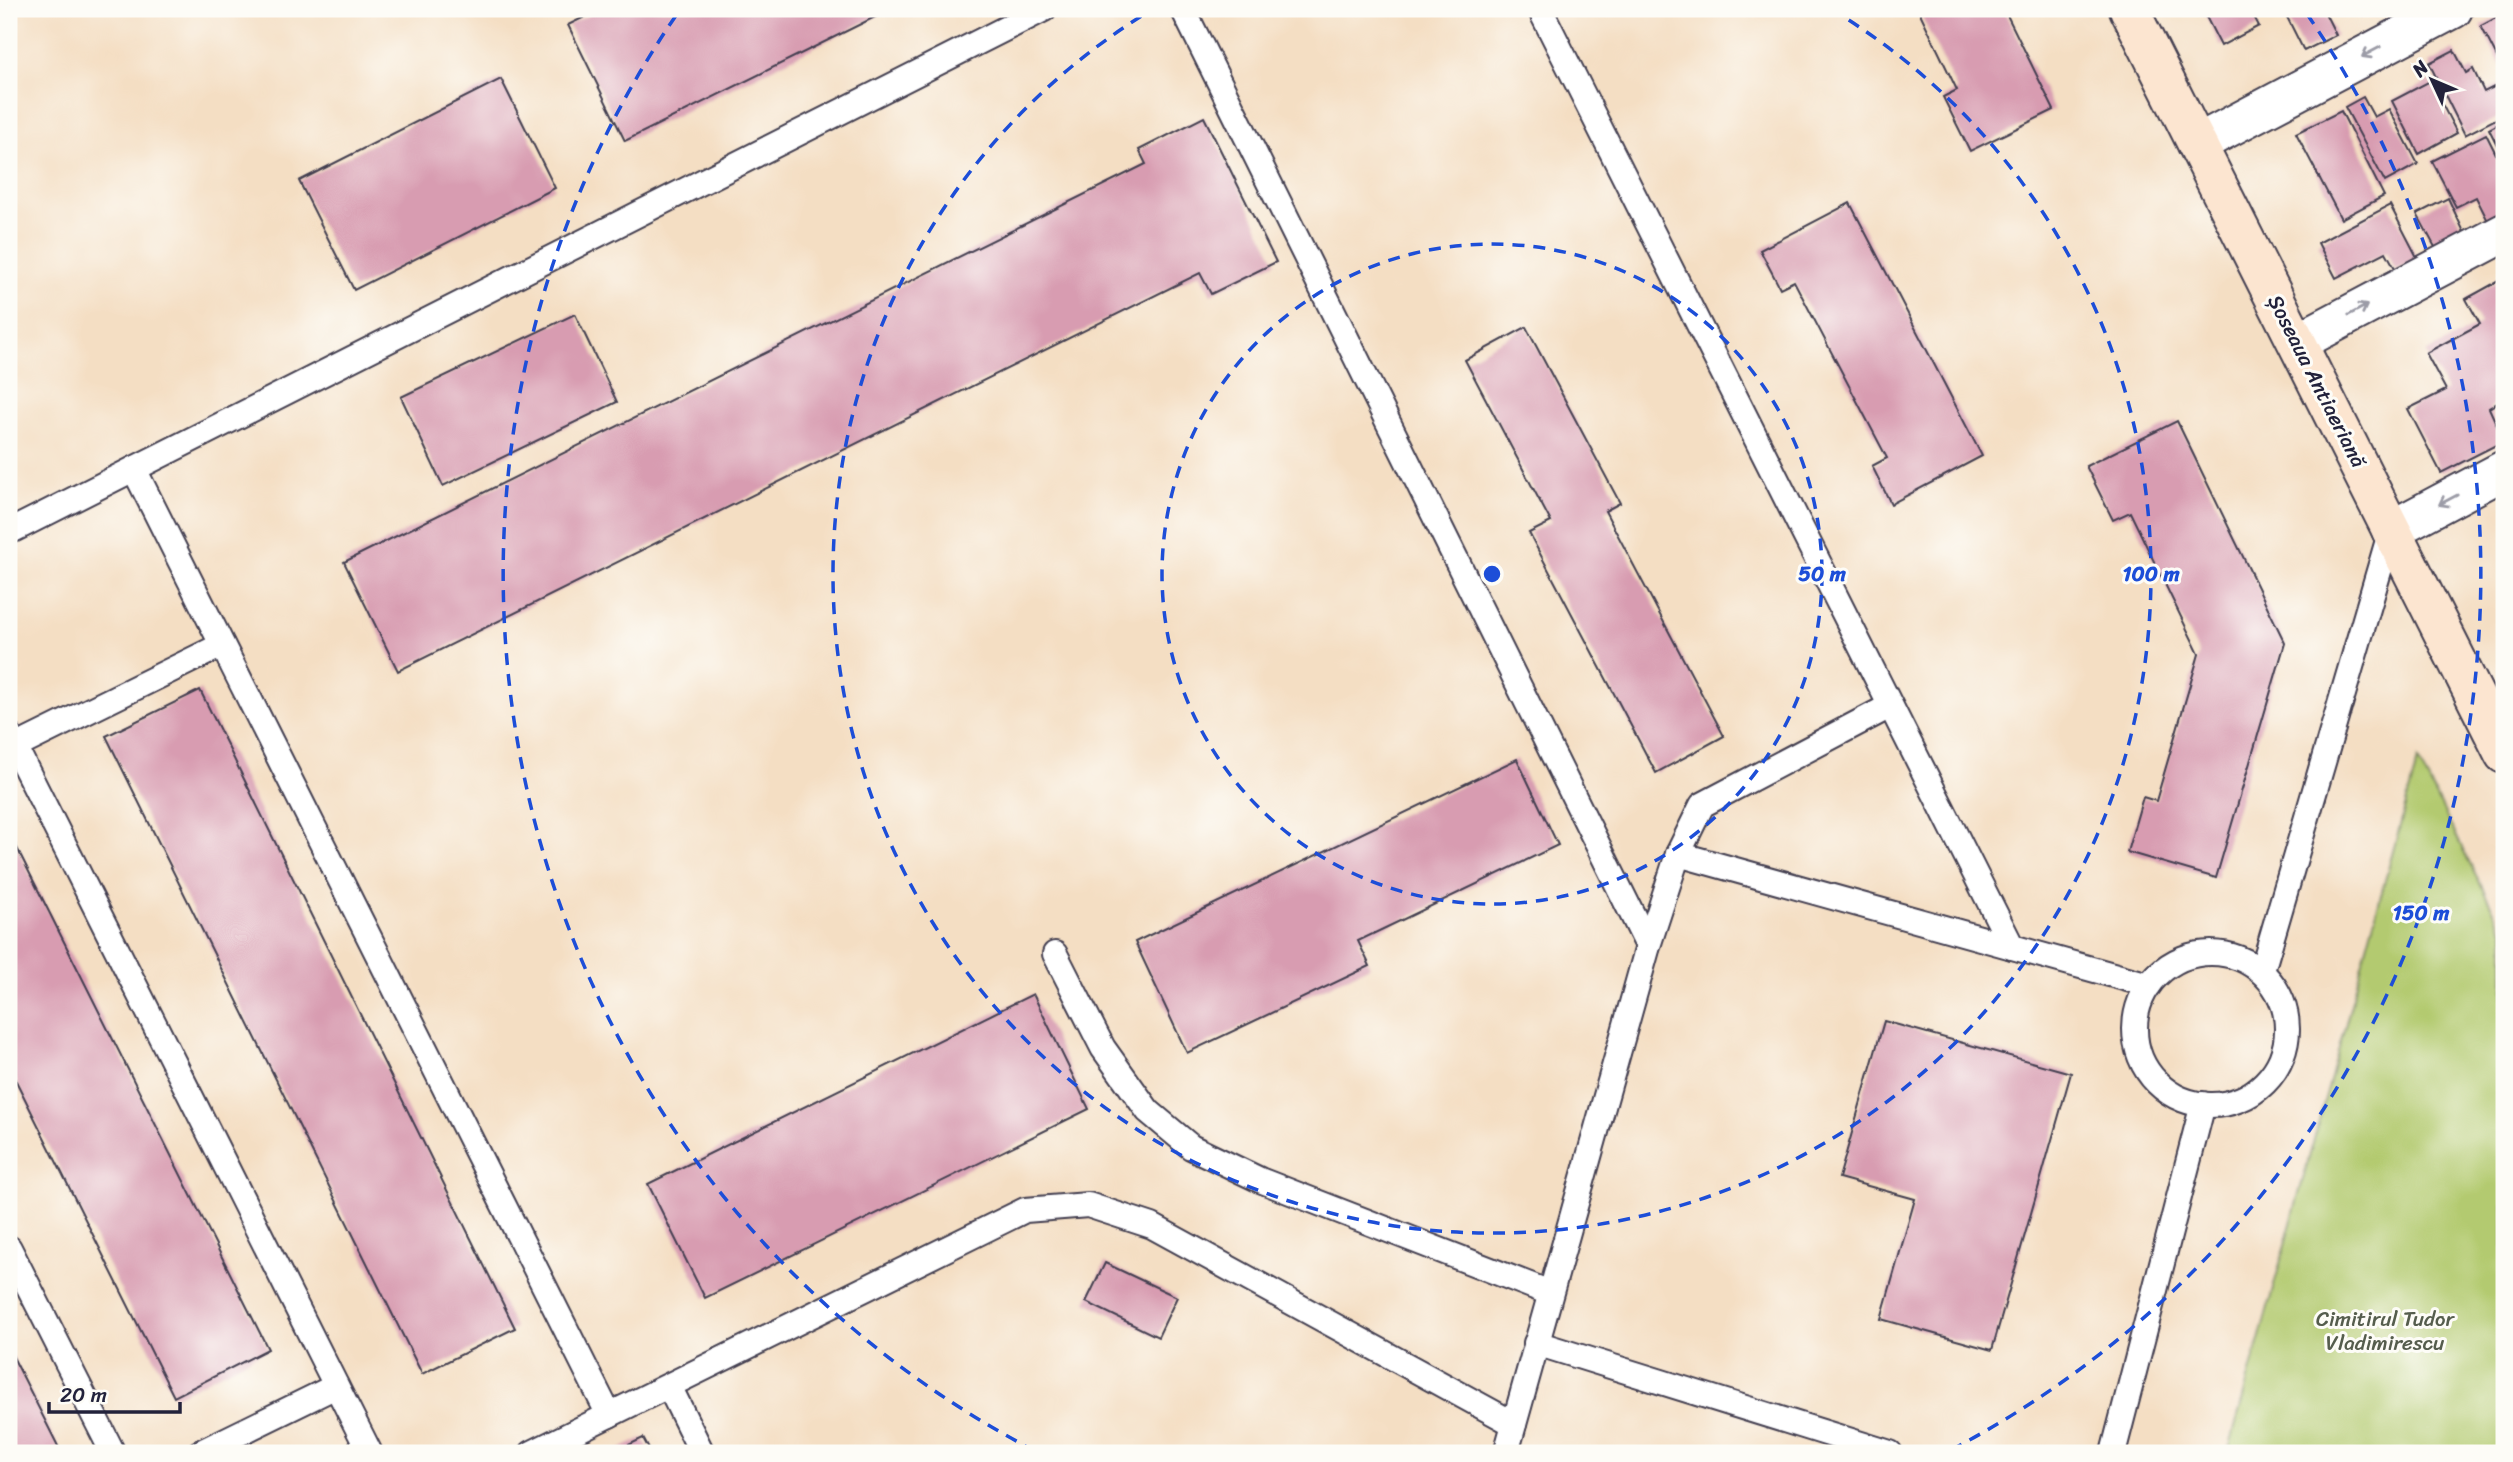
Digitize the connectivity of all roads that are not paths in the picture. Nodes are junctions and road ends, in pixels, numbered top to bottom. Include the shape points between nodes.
1 (1044, 9) edge
2 (1183, 9) edge
3 (1540, 9) edge
4 (2129, 9) edge
5 (2453, 9) edge
6 (2197, 144) junction
7 (2504, 233) edge
8 (2298, 342) junction
9 (134, 469) junction
10 (2504, 470) edge
11 (2392, 530) junction
12 (9, 532) edge
13 (222, 645) junction
14 (1890, 706) junction
15 (11, 744) edge
16 (2504, 754) edge
17 (1678, 855) junction
18 (1648, 946) junction
19 (2012, 947) junction
20 (1055, 954) dead end
21 (2262, 971) junction
22 (2149, 985) junction
23 (2203, 1104) junction
24 (9, 1248) edge
25 (1550, 1293) junction
26 (1536, 1343) junction
27 (669, 1386) junction
28 (336, 1387) junction
29 (609, 1415) junction
30 (1514, 1424) junction
31 (113, 1453) edge
32 (199, 1453) edge
33 (370, 1453) edge
34 (532, 1453) edge
35 (702, 1453) edge
36 (1506, 1453) edge
37 (1890, 1453) edge
38 (2113, 1453) edge

1 - 9 lane
2 - 18 lane
3 - 14 lane
4 - 6 main road, Șoseaua Antiaeriană
5 -> 6 street
6 - 8 main road, Șoseaua Antiaeriană
8 -> 7 street
8 - 11 main road, Șoseaua Antiaeriană
9 - 12 lane
9 - 13 lane
10 -> 11 street
11 - 16 main road, Șoseaua Antiaeriană
11 - 21 lane
13 - 15 lane
13 - 29 lane
14 - 17 lane via 1702,805
14 - 19 lane
15 - 28 lane
17 - 18 lane
17 - 19 lane
18 - 25 lane
19 - 22 lane
20 - 25 lane via 1103,1048 1148,1111 1191,1147 1260,1180
21 - 22 lane via 2227,953 2203,953 2178,959
21 - 23 lane via 2282,999 2288,1023 2286,1048 2259,1089 2238,1101
22 - 23 lane via 2135,1021 2136,1046 2146,1070 2164,1089
23 - 38 lane
24 - 31 lane
25 - 26 lane
26 - 30 lane
26 - 37 lane
27 - 29 lane
27 - 30 lane via 1025,1210 1088,1205 1152,1226
27 - 35 lane
28 - 32 lane
28 - 33 lane
29 - 34 lane
30 - 36 lane

